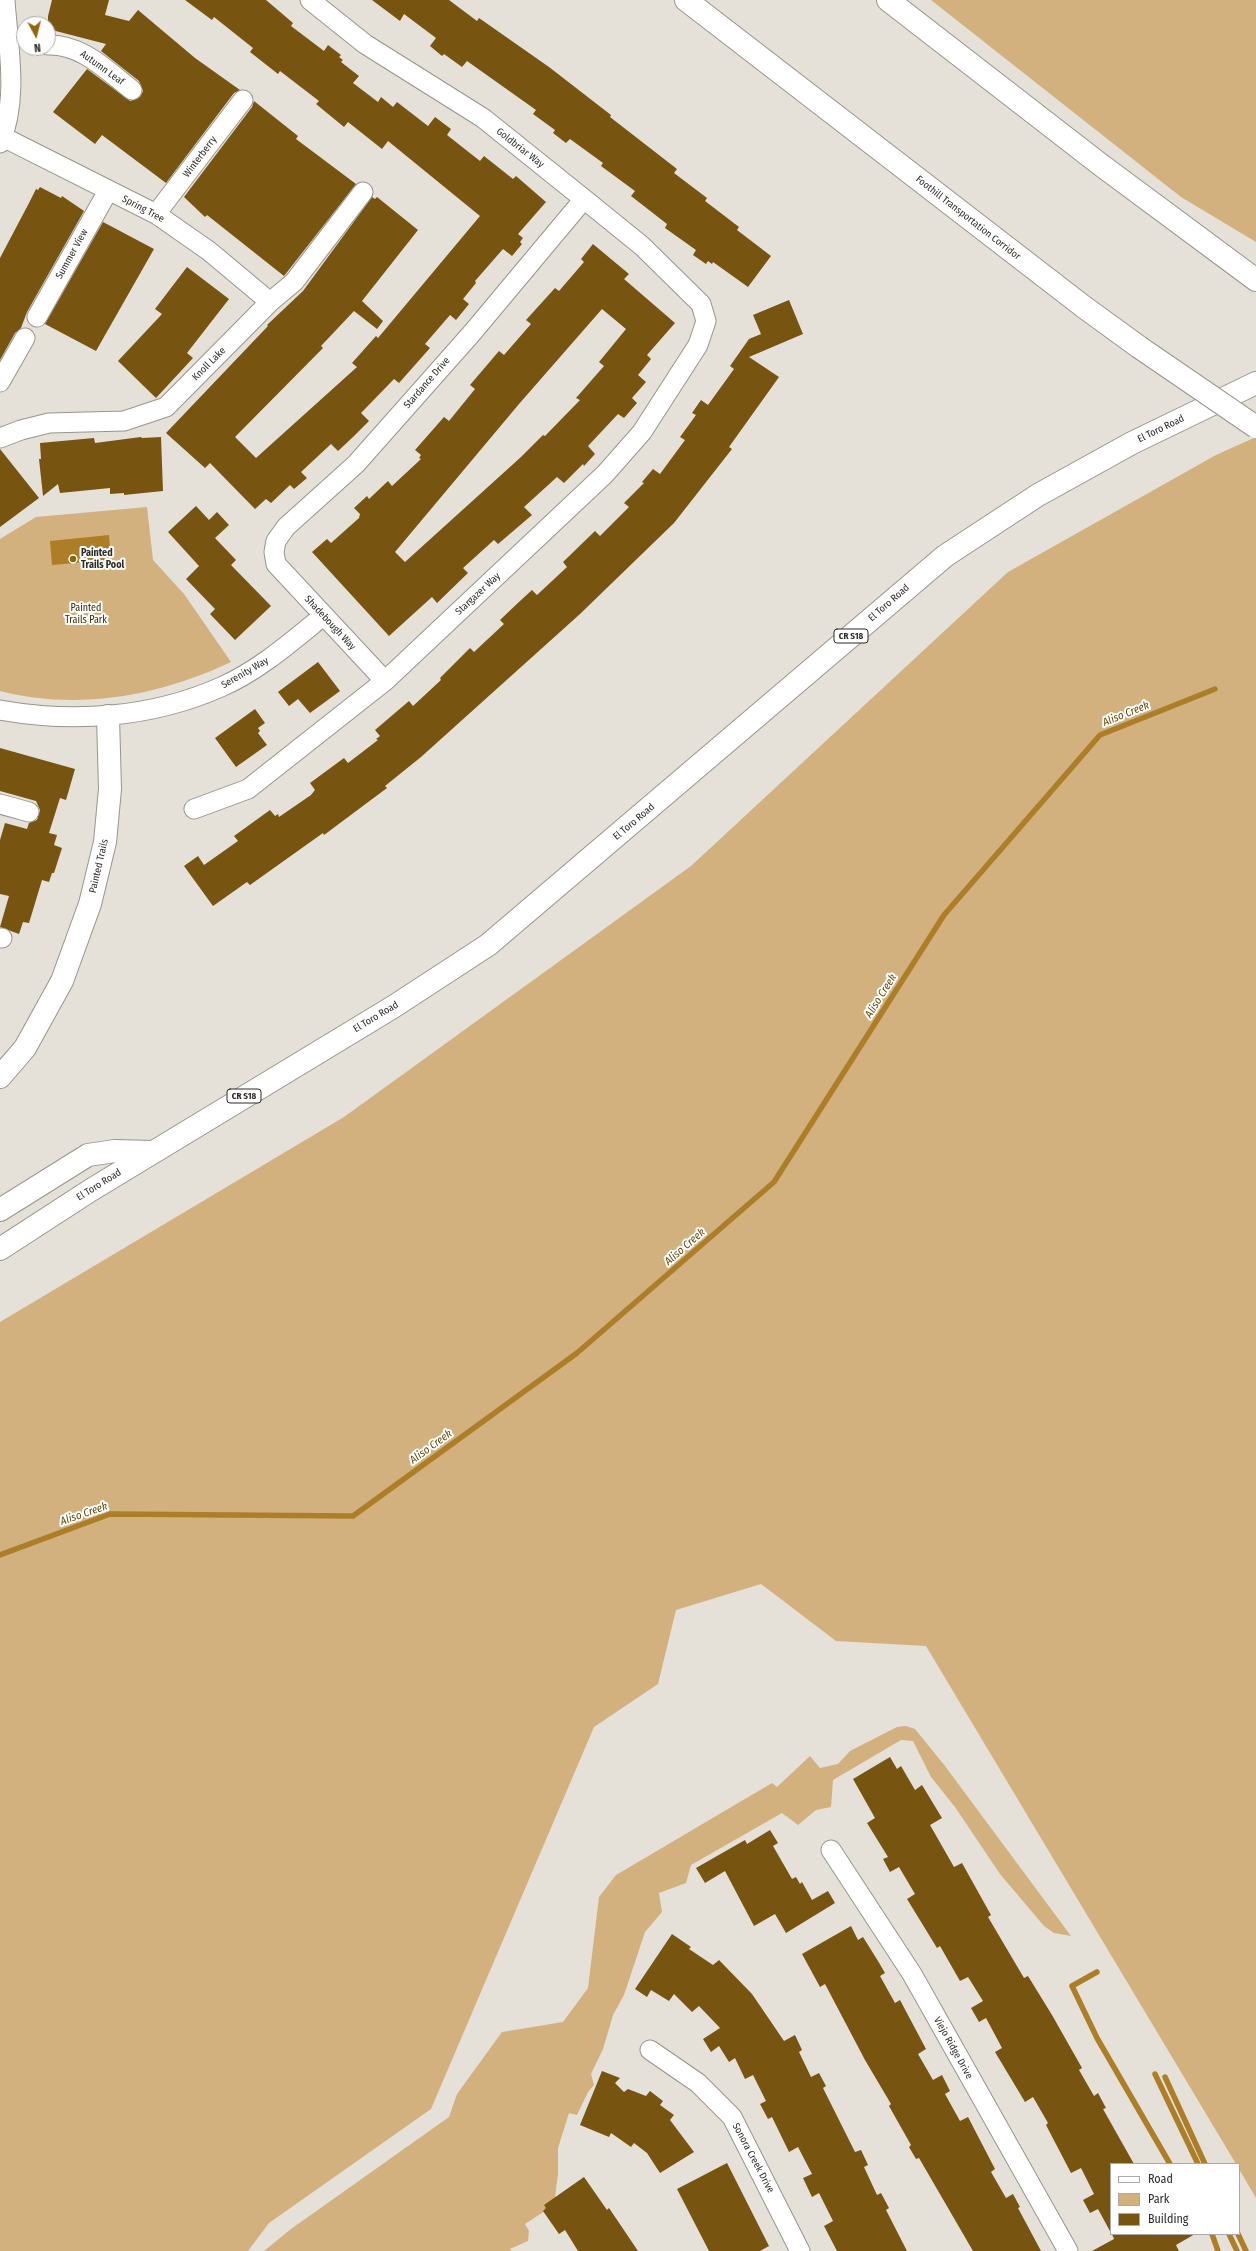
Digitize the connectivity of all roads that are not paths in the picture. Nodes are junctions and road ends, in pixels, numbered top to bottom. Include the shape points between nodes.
1 (5, 0) edge
2 (310, 0) edge
3 (686, 0) edge
4 (888, 0) edge
5 (16, 46) edge
6 (56, 46) edge
7 (132, 90) dead end
8 (243, 100) dead end
9 (1, 140) edge
10 (108, 191) junction
11 (363, 192) dead end
12 (584, 199) junction
13 (156, 214) junction
14 (1256, 280) edge
15 (270, 302) junction
16 (37, 317) dead end
17 (706, 321) joint
18 (24, 338) dead end
19 (0, 382) edge
20 (1256, 383) edge
21 (1256, 427) edge
22 (0, 438) edge
23 (276, 564) joint
24 (323, 616) junction
25 (385, 681) junction
26 (0, 710) edge
27 (108, 716) junction
28 (0, 804) edge
29 (194, 809) dead end
30 (29, 812) dead end
31 (0, 1076) edge
32 (152, 1152) junction
33 (0, 1210) edge
34 (0, 1249) edge
35 (832, 1850) dead end
36 (650, 2050) dead end
37 (800, 2251) edge
38 (1068, 2251) edge

1 - 5 street
2 - 12 street, Goldbriar Way via 365,44 483,118
3 - 21 main road, Foothill Transportation Corridor, bridge via 1084,307
4 - 14 main road via 1101,165
5 - 9 street via 8,114
6 - 7 street, Autumn Leaf via 72,48 88,56
8 - 13 street, Winterberry
9 - 10 street, Spring Tree
10 - 13 street, Spring Tree
10 - 16 street, Summer View
11 - 15 street, Knoll Lake via 294,282
12 - 17 street, Goldbriar Way via 642,246 701,304
12 - 23 street, Stardance Drive via 472,333 356,464 286,527 276,541
13 - 15 street, Spring Tree via 209,251
15 - 22 street, Knoll Lake via 166,407 124,421 49,423
17 - 25 street, Stargazer Way via 698,345 642,432 605,474
18 - 19 street
20 - 32 main road, El Toro Road / CR S18 via 1132,443 1038,495 945,556 488,945 393,1007
23 - 24 street, Shadebough Way
24 - 25 street, Shadebough Way
24 - 27 street, Serenity Way via 273,656 222,687 168,706
25 - 29 street, Stargazer Way via 248,789
26 - 27 street via 65,718
27 - 31 main road, Painted Trails via 110,789 106,842 90,904 62,981 24,1048
28 - 30 street
32 - 33 main road via 115,1151 88,1155
32 - 34 main road, El Toro Road / CR S18
35 - 38 street, Viejo Ridge Drive via 912,1974
36 - 37 street, Sonora Creek Drive via 698,2083 732,2117

